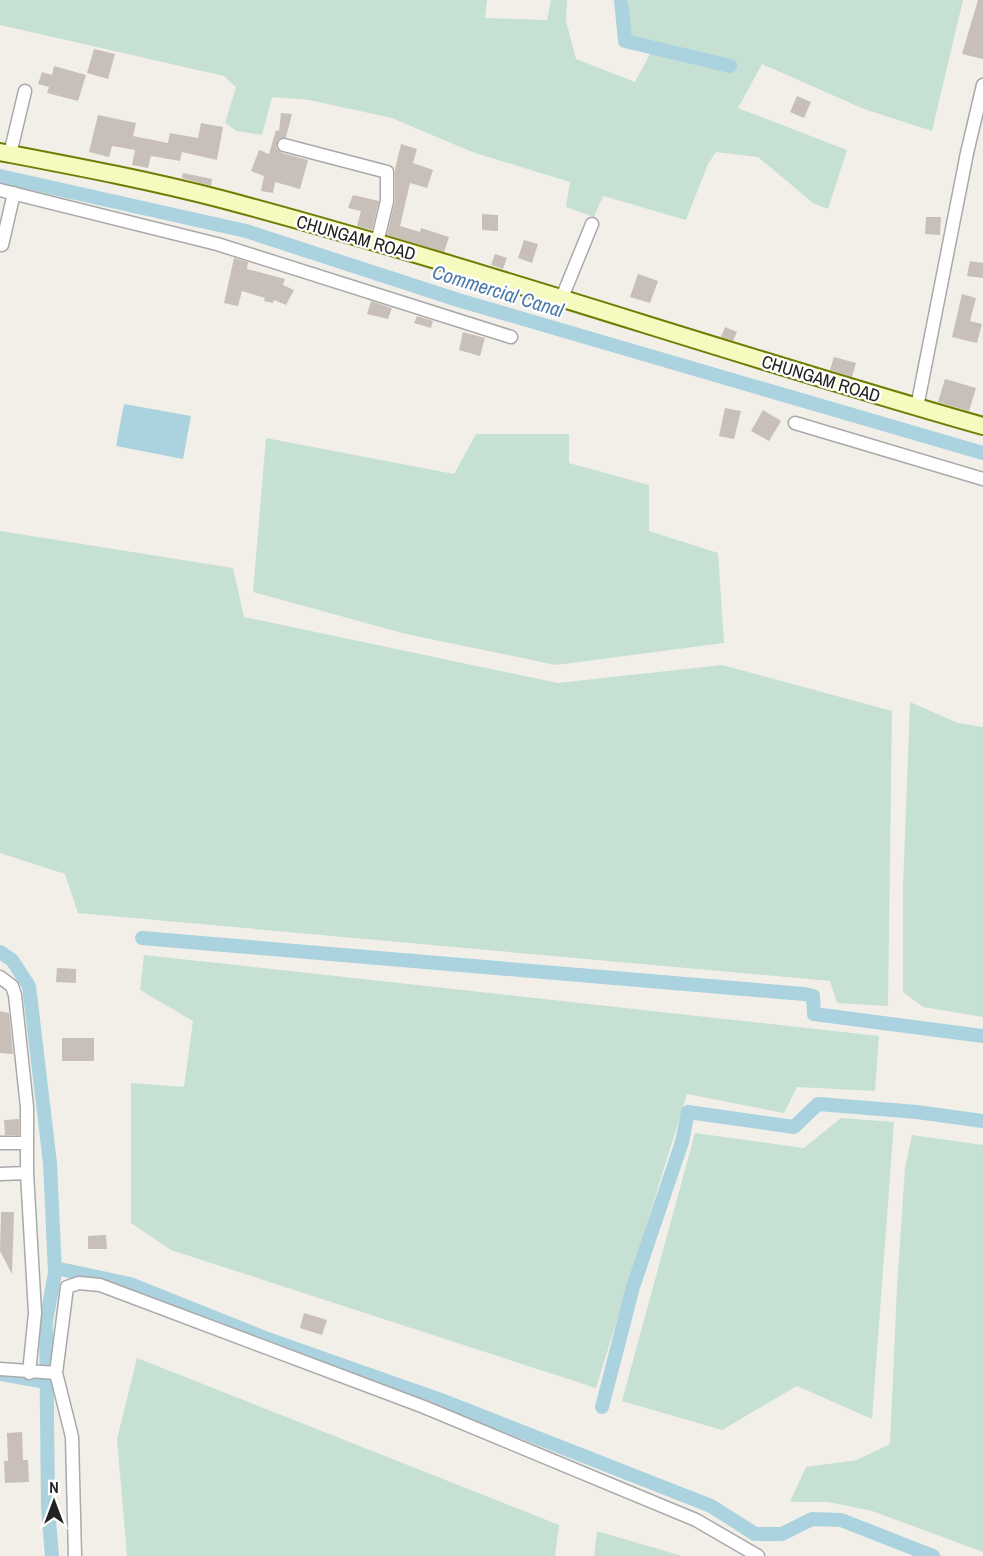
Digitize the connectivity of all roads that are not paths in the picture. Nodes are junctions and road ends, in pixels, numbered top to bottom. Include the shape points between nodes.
1 (983, 85) edge
2 (25, 91) dead end
3 (284, 145) dead end
4 (5, 153) edge
5 (0, 190) edge
6 (14, 193) junction
7 (592, 224) dead end
8 (377, 243) junction
9 (2, 245) dead end
10 (561, 300) junction
11 (511, 337) dead end
12 (917, 407) junction
13 (795, 423) dead end
14 (983, 426) edge
15 (983, 479) edge
16 (0, 977) edge
17 (0, 1143) edge
18 (27, 1143) junction
19 (0, 1173) edge
20 (27, 1173) junction
21 (0, 1369) edge
22 (33, 1373) junction
23 (53, 1373) junction
24 (75, 1556) edge
25 (758, 1556) edge

1 - 12 street
2 - 4 street
3 - 8 street via 387,172 387,201
4 - 8 main road, CHUNGAM ROAD via 219,199
5 - 6 street
6 - 9 street
6 - 11 street via 217,244
7 - 10 street
8 - 10 main road, CHUNGAM ROAD
10 - 12 main road, CHUNGAM ROAD
12 - 14 main road, CHUNGAM ROAD
13 - 15 street
16 - 18 street via 12,986 15,995
17 - 18 street
18 - 20 street
19 - 20 street
20 - 22 street via 35,1313
21 - 22 street
22 - 23 street
23 - 24 street via 72,1437
23 - 25 street via 67,1287 79,1283 100,1285 424,1407 696,1520

